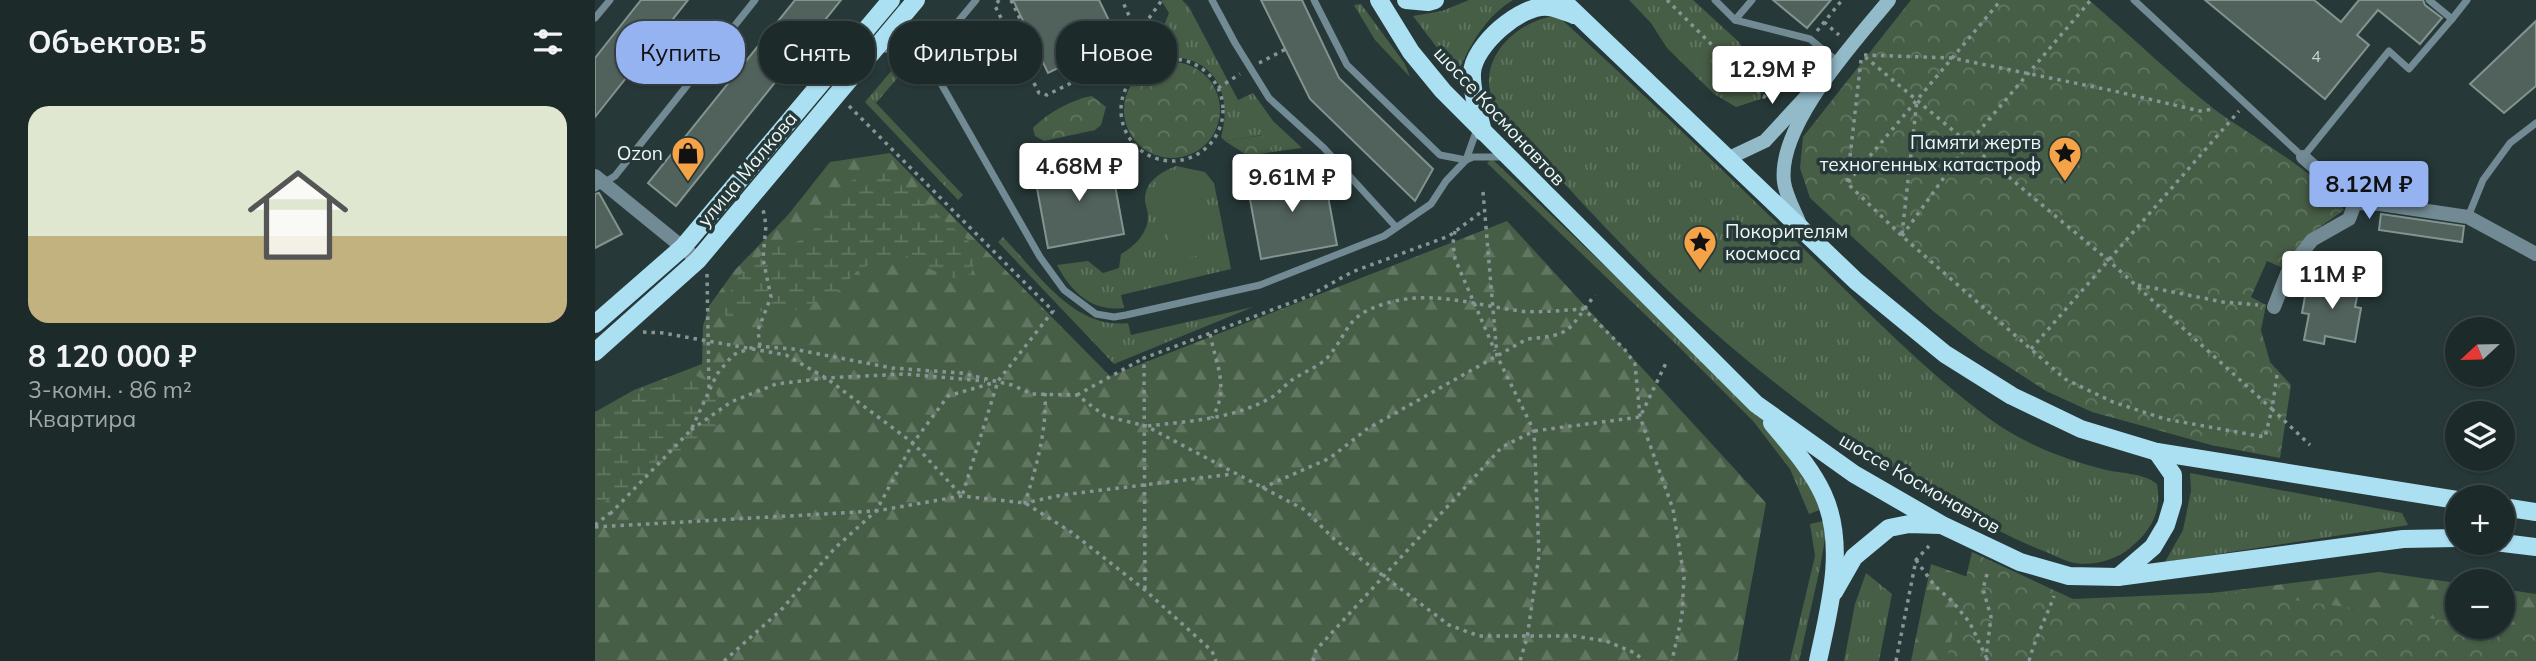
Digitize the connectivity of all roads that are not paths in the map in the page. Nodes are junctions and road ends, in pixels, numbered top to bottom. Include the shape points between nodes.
1 (610, 0) edge
2 (755, 0) edge
3 (891, 0) edge
4 (916, 0) edge
5 (976, 0) edge
6 (1212, 0) edge
7 (1314, 0) edge
8 (1379, 0) edge
9 (1406, 0) edge
10 (1435, 0) edge
11 (1562, 0) edge
12 (1714, 0) edge
13 (1752, 0) edge
14 (1889, 0) edge
15 (2134, 0) edge
16 (2429, 0) edge
17 (2467, 0) edge
18 (904, 15) junction
19 (1578, 16) junction
20 (595, 18) edge
21 (2452, 19) junction
22 (1735, 20) junction
23 (907, 21) edge
24 (959, 21) edge
25 (877, 48) junction
26 (889, 50) edge
27 (1834, 68) junction
28 (941, 84) edge
29 (2536, 123) edge
30 (1481, 130) junction
31 (1507, 157) junction
32 (2303, 157) junction
33 (1729, 158) junction
34 (1466, 160) junction
35 (598, 183) edge
36 (2355, 203) junction
37 (2468, 217) junction
38 (1396, 227) junction
39 (1801, 228) junction
40 (683, 247) junction
41 (2536, 254) edge
42 (702, 266) junction
43 (2274, 307) road end
44 (595, 324) edge
45 (595, 352) edge
46 (1756, 404) junction
47 (2157, 452) junction
48 (2445, 498) edge
49 (2515, 509) edge
50 (2536, 512) edge
51 (1944, 526) junction
52 (2445, 538) edge
53 (2515, 544) edge
54 (2536, 547) edge
55 (2118, 577) junction
56 (1832, 595) junction
57 (1818, 661) edge

1 - 20 lane
2 - 35 lane via 618,172
3 - 40 main road, улица Малкова
4 - 18 main road, улица Малкова
5 - 24 lane
6 - 38 lane via 1269,98 1324,148
7 - 34 lane via 1346,65 1440,155
8 - 30 main road, шоссе Космонавтов via 1411,52
9 - 10 main road
11 - 19 main road
12 - 22 lane
13 - 22 lane
14 - 27 street
15 - 32 lane
16 - 21 lane
17 - 21 lane
18 - 23 lane
18 - 25 main road, улица Малкова
19 - 30 main road via 1547,6 1498,28 1472,72
19 - 33 main road
21 - 32 lane via 2409,69 2389,51
22 - 27 lane via 1809,39
25 - 26 lane
25 - 42 main road, улица Малкова
27 - 33 street via 1765,141
27 - 39 street via 1804,113 1786,153 1784,183
28 - 38 lane via 1039,257 1064,290 1097,314 1126,315 1260,285 1384,236
29 - 37 lane via 2509,143 2483,180
30 - 31 main road, шоссе Космонавтов
30 - 34 lane
31 - 34 lane
31 - 46 main road, шоссе Космонавтов
32 - 36 street
33 - 39 main road
34 - 38 lane via 1431,204
35 - 40 street
36 - 37 street
36 - 43 street via 2349,219 2312,240 2288,271
37 - 41 street
39 - 47 main road via 1856,281 1945,354 2013,396 2081,429
40 - 42 street
40 - 44 main road, улица Малкова
42 - 45 main road, улица Малкова
46 - 51 main road, шоссе Космонавтов via 1854,474
46 - 56 main road via 1824,495 1833,535
47 - 48 main road
47 - 55 main road via 2173,475 2173,502 2166,526 2153,547
49 - 50 main road
51 - 55 main road, шоссе Космонавтов via 2020,562 2069,576
51 - 56 main road via 1889,528 1854,557
52 - 55 main road, шоссе Космонавтов via 2403,539
53 - 54 main road
56 - 57 main road

